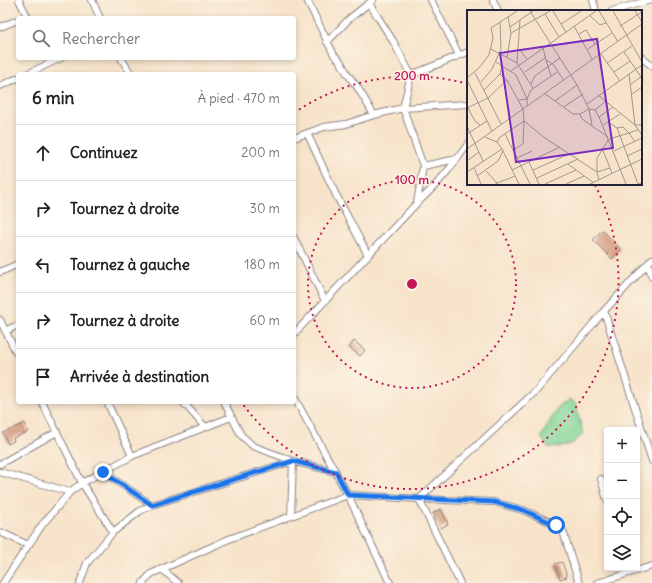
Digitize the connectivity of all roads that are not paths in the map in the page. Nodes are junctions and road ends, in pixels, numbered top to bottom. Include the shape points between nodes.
1 (19, 0) edge
2 (92, 0) edge
3 (307, 0) edge
4 (431, 0) edge
5 (593, 0) edge
6 (651, 0) edge
7 (371, 2) edge
8 (596, 10) edge
9 (616, 10) edge
10 (26, 16) edge
11 (99, 16) edge
12 (16, 21) edge
13 (0, 27) edge
14 (326, 42) junction
15 (467, 52) edge
16 (459, 55) junction
17 (643, 59) edge
18 (46, 60) edge
19 (57, 60) edge
20 (122, 60) edge
21 (652, 60) edge
22 (48, 65) junction
23 (652, 66) edge
24 (32, 72) edge
25 (130, 72) edge
26 (411, 75) junction
27 (16, 79) edge
28 (0, 86) edge
29 (467, 104) edge
30 (403, 108) junction
31 (374, 114) junction
32 (307, 133) junction
33 (296, 137) edge
34 (467, 145) edge
35 (457, 159) junction
36 (423, 166) junction
37 (417, 203) junction
38 (296, 242) edge
39 (368, 255) junction
40 (650, 261) edge
41 (16, 265) edge
42 (0, 272) edge
43 (652, 277) edge
44 (325, 301) junction
45 (604, 311) junction
46 (0, 320) edge
47 (16, 326) edge
48 (5, 331) junction
49 (296, 332) edge
50 (16, 352) edge
51 (296, 401) edge
52 (43, 404) edge
53 (108, 404) edge
54 (184, 404) edge
55 (225, 404) edge
56 (231, 417) junction
57 (205, 427) junction
58 (57, 432) junction
59 (132, 456) junction
60 (293, 461) junction
61 (652, 461) edge
62 (0, 464) edge
63 (0, 472) edge
64 (103, 472) junction
65 (336, 472) junction
66 (601, 479) dead end
67 (82, 483) junction
68 (70, 492) junction
69 (348, 495) junction
70 (419, 499) junction
71 (607, 499) edge
72 (152, 505) junction
73 (291, 516) junction
74 (0, 532) edge
75 (113, 532) junction
76 (28, 545) junction
77 (652, 566) edge
78 (640, 568) edge
79 (162, 569) junction
80 (627, 571) edge
81 (3, 583) edge
82 (80, 583) edge
83 (143, 583) edge
84 (178, 583) edge
85 (390, 583) edge
86 (460, 583) edge
87 (579, 583) edge
88 (597, 583) edge

1 - 10 street
2 - 11 street
3 - 14 street
4 - 16 street
5 - 8 street
6 - 9 street
7 - 14 street
7 - 26 street
12 - 13 street
14 - 31 street
15 - 16 street
16 - 26 street
17 - 21 street
17 - 23 street
18 - 22 street
19 - 22 street
20 - 25 street
22 - 24 street
26 - 30 street
27 - 28 street
29 - 30 street
30 - 31 street
30 - 36 street
31 - 32 street
32 - 33 street
32 - 39 street
34 - 35 street
35 - 36 street
35 - 37 street
36 - 37 street
37 - 39 street
38 - 44 street
39 - 44 street
40 - 43 street
40 - 45 street
41 - 42 street
44 - 49 street
45 - 61 street
45 - 70 street via 536,391
46 - 48 street
47 - 48 street
48 - 50 street
51 - 65 street
52 - 58 street
53 - 59 street
54 - 57 street
55 - 56 street
56 - 57 street
56 - 60 street via 240,435 253,446
57 - 59 street
58 - 62 street
58 - 67 street
59 - 64 street
60 - 65 street
60 - 72 street
60 - 73 street
63 - 68 street
64 - 67 street
64 - 72 street
65 - 69 street
66 - 71 street
67 - 68 street
67 - 75 street
68 - 76 street
69 - 70 street
69 - 73 street
69 - 85 street
70 - 86 street
70 - 87 street via 494,502 523,510 556,525 563,531
72 - 75 street
73 - 79 street via 229,539
74 - 76 street
75 - 82 street via 87,563
76 - 81 street
77 - 78 street
79 - 83 street via 151,574
79 - 84 street
80 - 88 street

